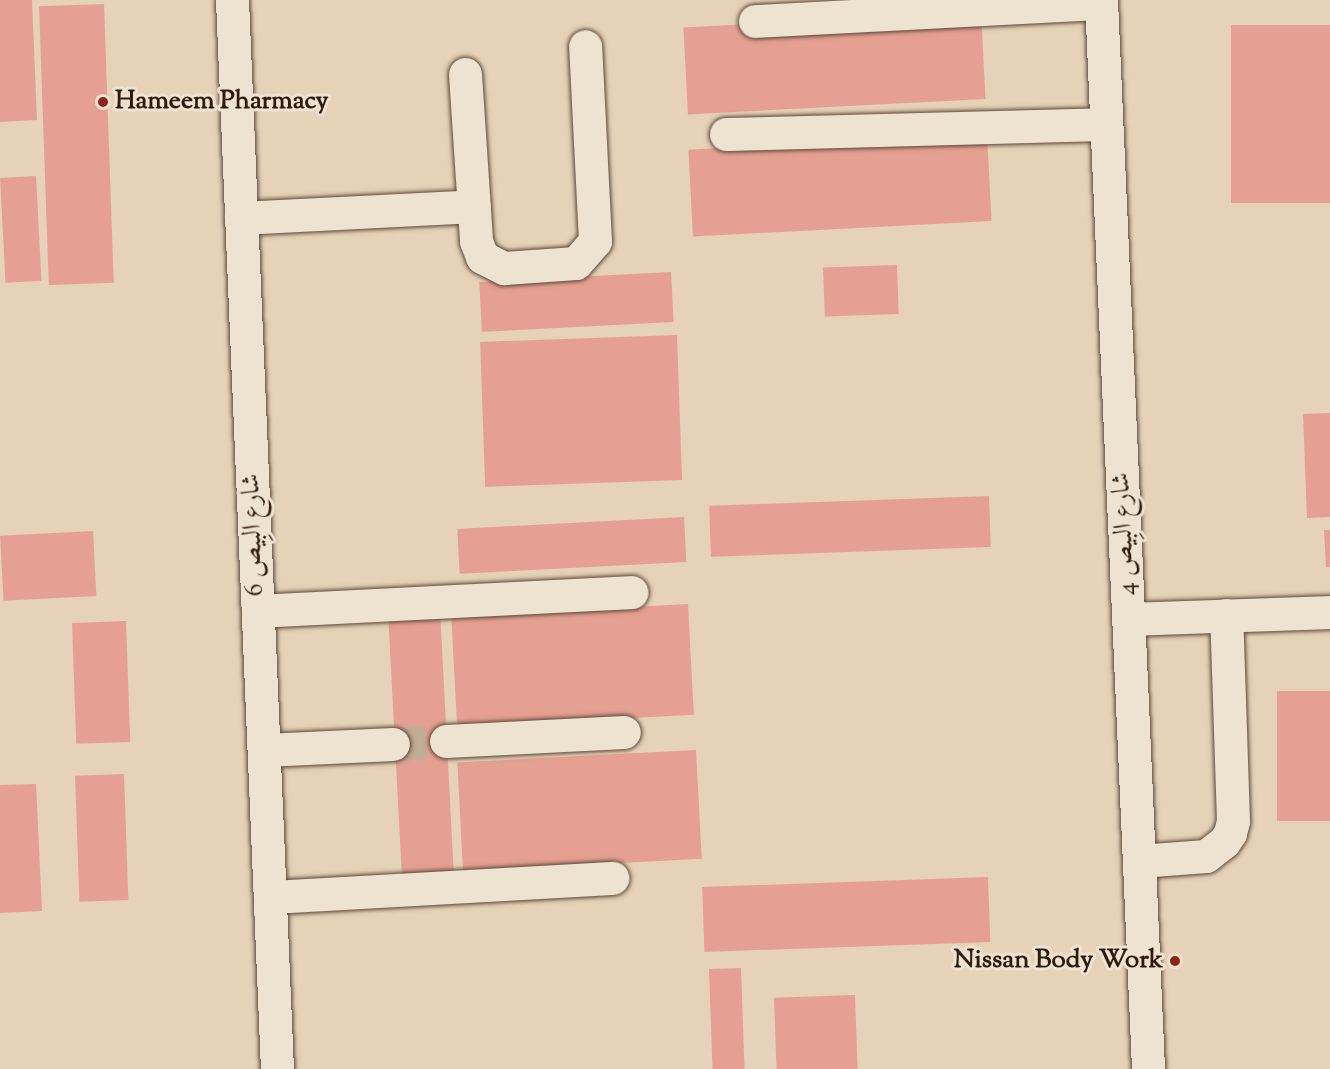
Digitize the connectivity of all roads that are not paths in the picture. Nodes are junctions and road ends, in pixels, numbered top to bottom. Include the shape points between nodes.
1 (231, 0) edge
2 (1101, 2) edge
3 (754, 21) dead end
4 (585, 46) dead end
5 (465, 74) dead end
6 (1106, 124) junction
7 (726, 134) dead end
8 (474, 206) junction
9 (241, 218) junction
10 (633, 592) dead end
11 (258, 611) junction
12 (1330, 612) edge
13 (1226, 615) junction
14 (1129, 619) junction
15 (624, 732) dead end
16 (446, 741) tunnel mouth
17 (393, 744) tunnel mouth
18 (264, 750) junction
19 (1139, 861) junction
20 (612, 878) dead end
21 (270, 897) junction
22 (277, 1069) edge
23 (1148, 1069) edge

1 - 9 street, شارع البِيص 6
2 - 3 street
2 - 6 street, شارع البِيص 4
4 - 8 street via 595,231 591,250 576,263 566,265 496,267 478,250
5 - 8 street
6 - 7 street
6 - 14 street, شارع البِيص 4
8 - 9 street
9 - 11 street, شارع البِيص 6
10 - 11 street
11 - 18 street, شارع البِيص 6
12 - 13 street
13 - 14 street
13 - 19 street via 1233,821 1230,833 1206,856
14 - 19 street, شارع البِيص 4
15 - 16 street
17 - 18 street
18 - 21 street, شارع البِيص 6
19 - 23 street, شارع البِيص 4
20 - 21 street
21 - 22 street, شارع البِيص 6

